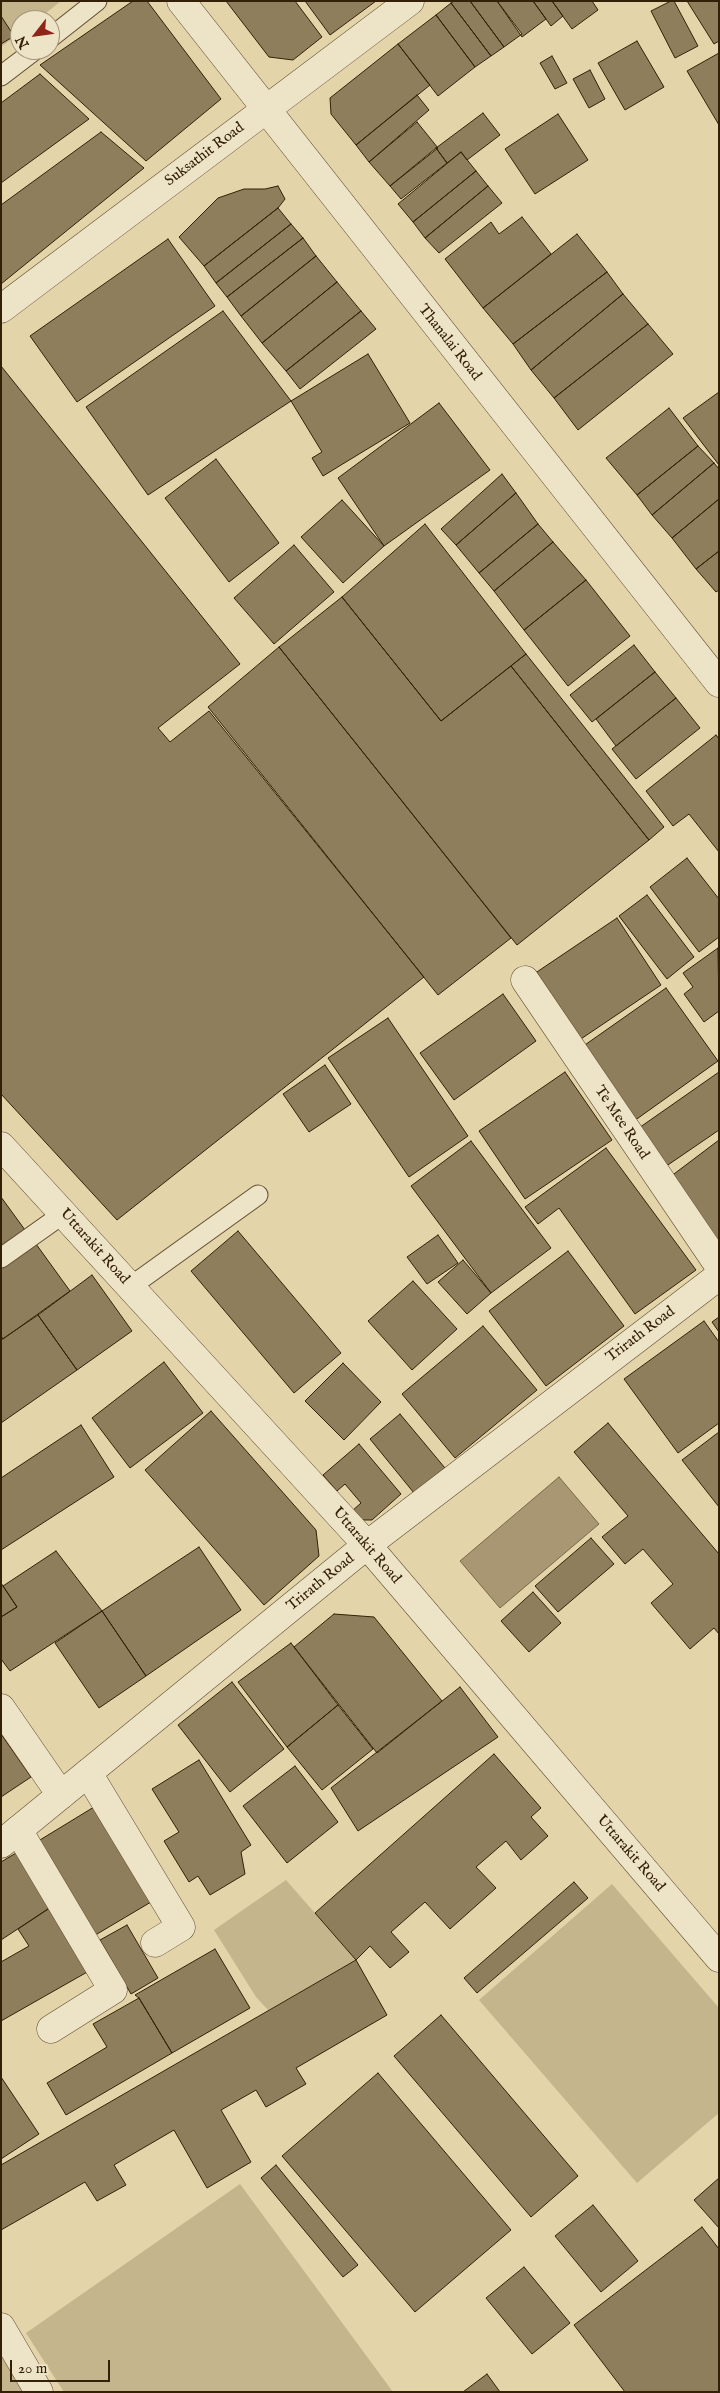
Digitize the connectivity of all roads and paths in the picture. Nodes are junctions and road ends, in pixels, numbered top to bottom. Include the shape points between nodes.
1 (97, 1) edge
2 (181, 1) edge
3 (410, 1) edge
4 (60, 30) edge
5 (22, 60) edge
6 (1, 76) edge
7 (265, 110) junction
8 (1, 309) edge
9 (719, 683) edge
10 (525, 980) dead end
11 (1, 1146) edge
12 (258, 1195) dead end
13 (64, 1214) junction
14 (1, 1258) edge
15 (719, 1266) edge
16 (719, 1276) edge
17 (130, 1287) junction
18 (367, 1545) junction
19 (1, 1708) edge
20 (88, 1773) junction
21 (61, 1795) junction
22 (10, 1837) edge
23 (155, 1943) dead end
24 (719, 1958) edge
25 (51, 2029) dead end
26 (1, 2327) edge
27 (39, 2392) edge

1 - 4 lane
2 - 7 street, Thanalai Road
3 - 7 street, Suksathit Road
5 - 6 lane
7 - 8 street, Suksathit Road
7 - 9 street, Thanalai Road
10 - 15 street, Te Mee Road
11 - 13 street, Uttarakit Road
12 - 17 lane
13 - 14 lane
13 - 17 street, Uttarakit Road
16 - 18 street, Trirath Road
17 - 18 street, Uttarakit Road
18 - 20 street, Trirath Road
18 - 24 street, Uttarakit Road
19 - 21 street
20 - 21 street, Trirath Road
20 - 23 street via 181,1928
21 - 22 street, Trirath Road
22 - 25 street via 113,1990
26 - 27 street

